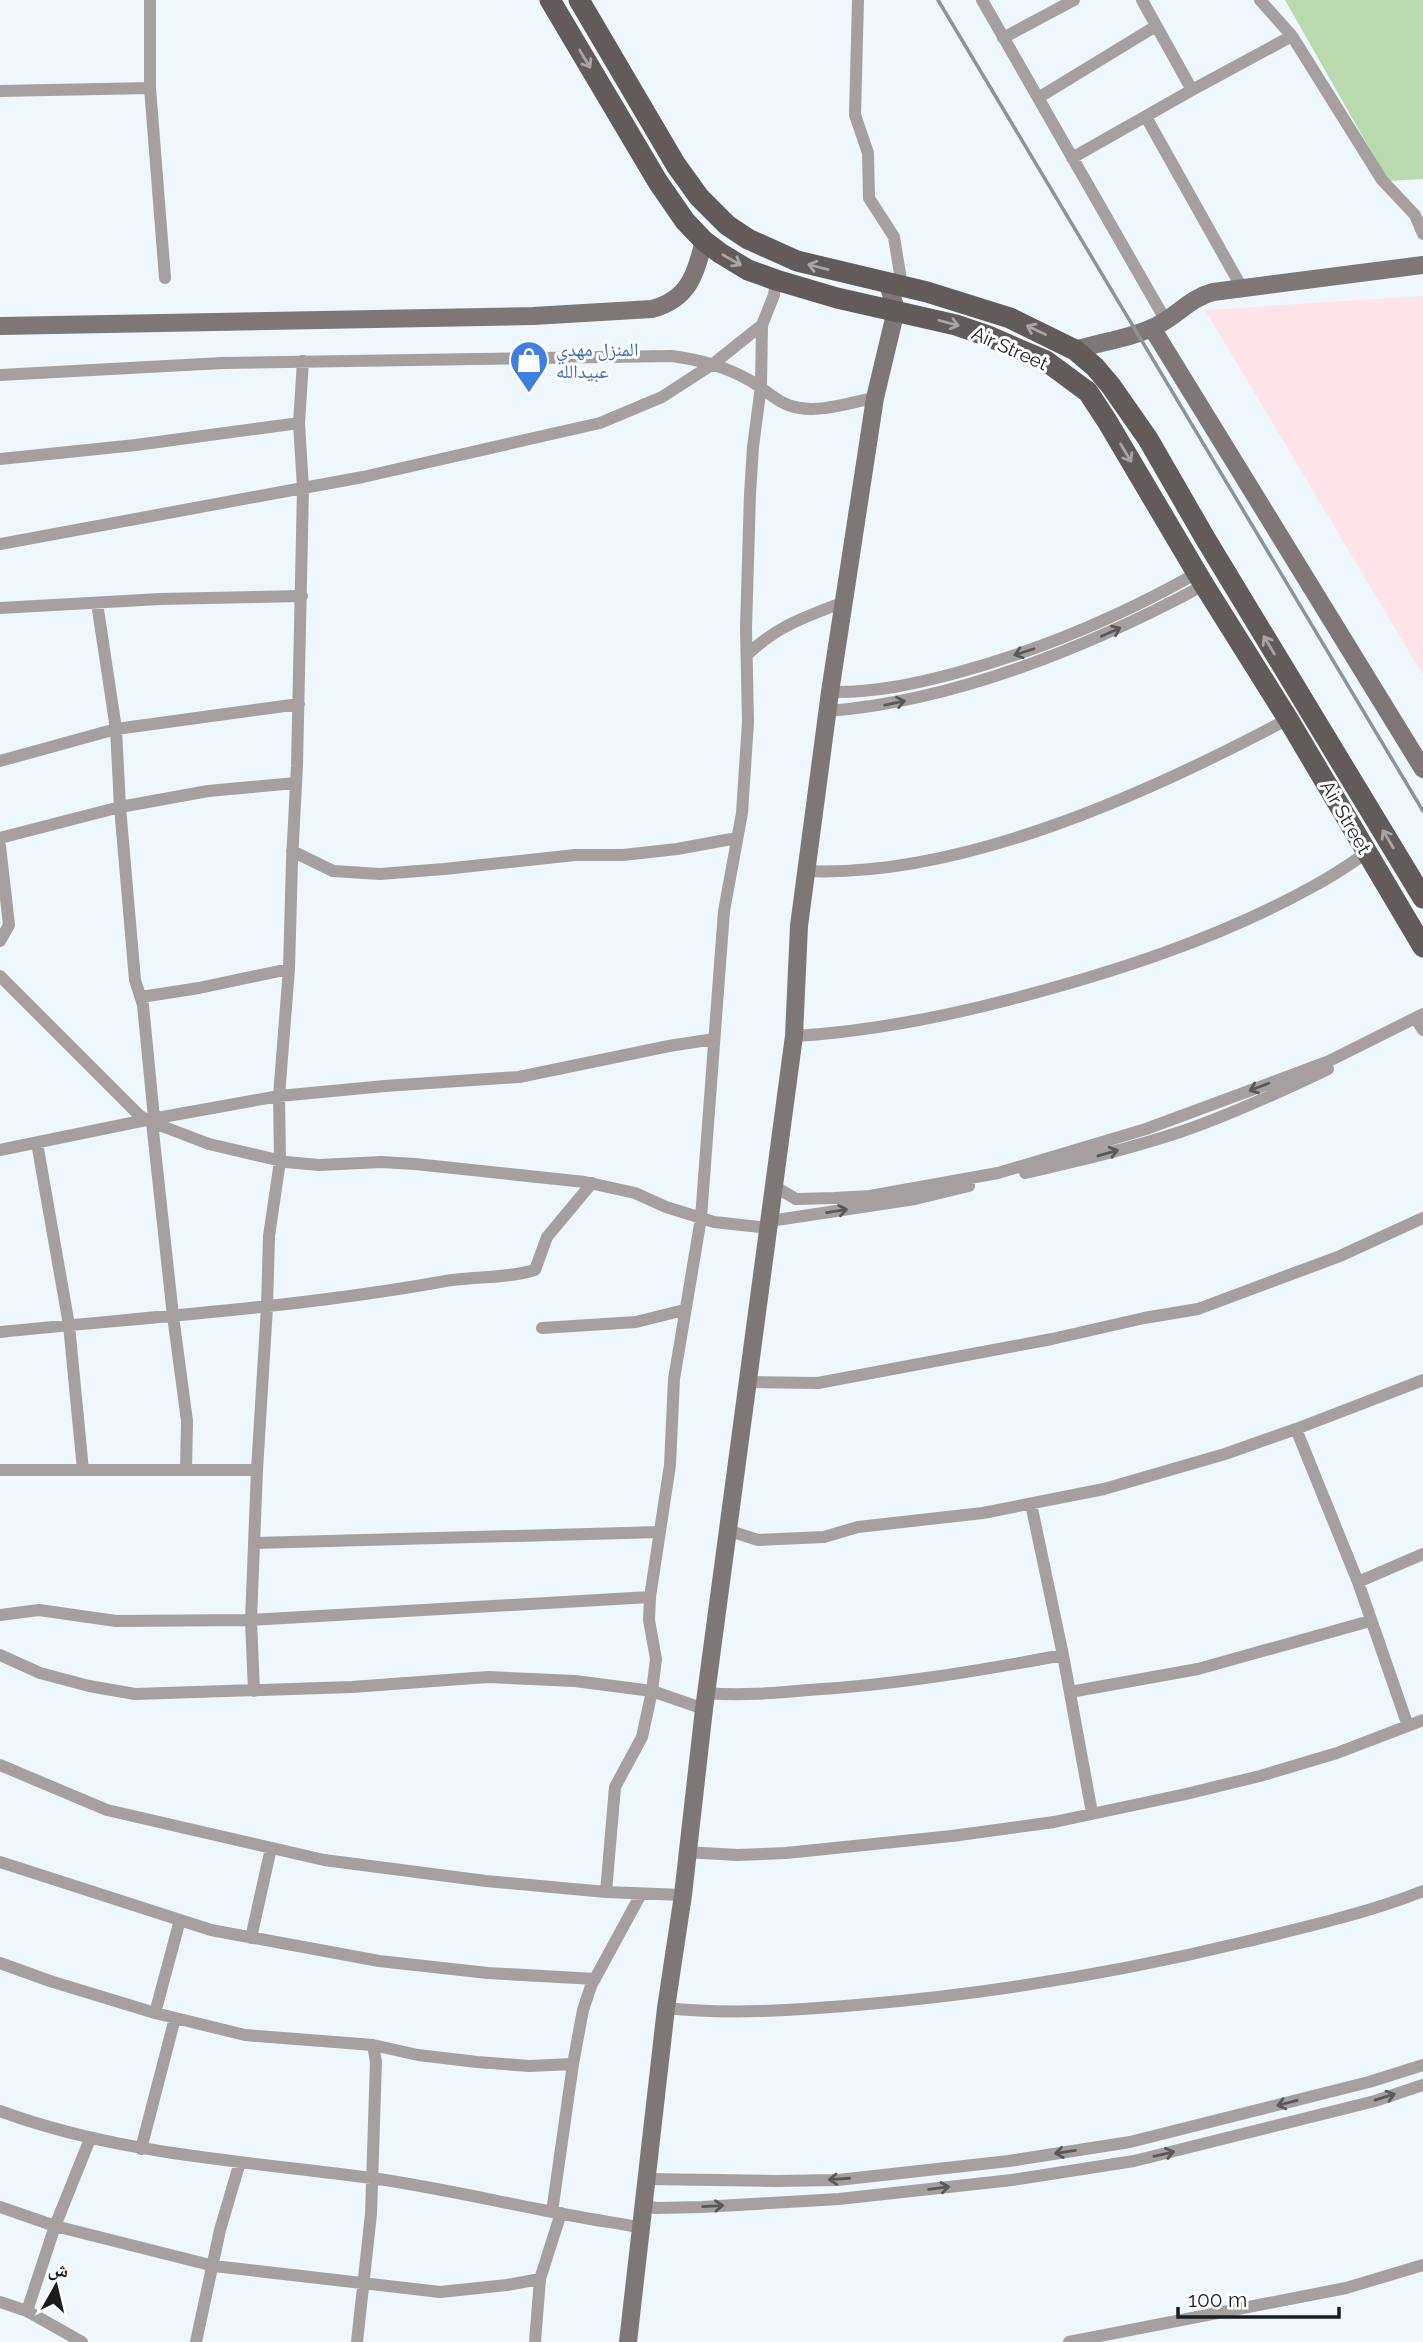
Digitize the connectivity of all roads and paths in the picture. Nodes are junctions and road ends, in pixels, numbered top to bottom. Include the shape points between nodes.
1 (150, 0) edge
2 (550, 0) edge
3 (579, 0) edge
4 (858, 0) edge
5 (982, 0) edge
6 (1074, 0) edge
7 (1142, 0) edge
8 (1260, 0) edge
9 (1156, 26) junction
10 (1292, 36) junction
11 (1003, 38) junction
12 (150, 88) junction
13 (1192, 90) junction
14 (0, 91) edge
15 (1038, 98) junction
16 (1146, 117) junction
17 (1072, 158) junction
18 (1423, 234) edge
19 (704, 241) junction
20 (1423, 265) edge
21 (165, 278) dead end
22 (776, 281) junction
23 (895, 285) junction
24 (1242, 288) junction
25 (896, 310) junction
26 (1159, 324) junction
27 (762, 325) junction
28 (0, 326) edge
29 (1075, 349) junction
30 (303, 361) junction
31 (713, 364) junction
32 (0, 375) edge
33 (761, 386) junction
34 (874, 398) junction
35 (299, 423) junction
36 (0, 459) edge
37 (303, 488) junction
38 (0, 544) edge
39 (1200, 579) junction
40 (302, 596) junction
41 (844, 602) junction
42 (97, 603) junction
43 (0, 608) edge
44 (747, 655) junction
45 (830, 692) junction
46 (299, 704) junction
47 (828, 711) junction
48 (1288, 719) junction
49 (116, 729) junction
50 (0, 761) edge
51 (1423, 769) edge
52 (296, 783) junction
53 (120, 807) junction
54 (0, 838) edge
55 (737, 838) junction
56 (0, 846) edge
57 (292, 851) junction
58 (1367, 853) junction
59 (806, 871) junction
60 (1423, 898) edge
61 (0, 941) edge
62 (1423, 947) edge
63 (289, 969) junction
64 (0, 976) edge
65 (141, 997) junction
66 (1416, 1018) edge
67 (1423, 1030) edge
68 (793, 1036) junction
69 (714, 1040) junction
70 (279, 1096) junction
71 (151, 1120) junction
72 (37, 1143) junction
73 (0, 1150) edge
74 (280, 1161) junction
75 (592, 1183) junction
76 (774, 1186) junction
77 (701, 1218) junction
78 (1423, 1218) edge
79 (769, 1225) junction
80 (267, 1307) junction
81 (684, 1310) junction
82 (173, 1316) junction
83 (69, 1325) junction
84 (542, 1328) dead end
85 (0, 1332) edge
86 (1423, 1380) edge
87 (749, 1382) junction
88 (1296, 1429) junction
89 (0, 1469) edge
90 (83, 1470) junction
91 (186, 1470) junction
92 (257, 1470) junction
93 (1031, 1504) junction
94 (730, 1531) junction
95 (660, 1532) junction
96 (255, 1544) junction
97 (1423, 1554) edge
98 (1358, 1583) junction
99 (650, 1597) junction
100 (0, 1615) edge
101 (251, 1620) junction
102 (1370, 1621) junction
103 (1063, 1655) junction
104 (0, 1656) edge
105 (254, 1691) junction
106 (652, 1691) junction
107 (1070, 1692) junction
108 (706, 1701) junction
109 (1423, 1720) edge
110 (1408, 1726) junction
111 (0, 1765) edge
112 (1092, 1813) junction
113 (271, 1848) junction
114 (687, 1852) junction
115 (0, 1862) edge
116 (1423, 1891) edge
117 (606, 1892) junction
118 (641, 1894) junction
119 (683, 1895) junction
120 (180, 1920) junction
121 (251, 1937) junction
122 (0, 1963) edge
123 (596, 1979) junction
124 (666, 2008) junction
125 (155, 2013) junction
126 (175, 2018) junction
127 (373, 2045) junction
128 (573, 2064) junction
129 (1423, 2065) edge
130 (1423, 2085) edge
131 (0, 2111) edge
132 (90, 2139) junction
133 (141, 2148) junction
134 (240, 2162) junction
135 (373, 2178) junction
136 (648, 2179) junction
137 (645, 2206) junction
138 (0, 2207) edge
139 (556, 2212) junction
140 (55, 2226) junction
141 (643, 2228) junction
142 (1423, 2265) edge
143 (214, 2266) junction
144 (540, 2279) junction
145 (362, 2284) junction
146 (0, 2302) edge
147 (27, 2311) junction
148 (82, 2342) edge
149 (196, 2342) edge
150 (357, 2342) edge
151 (535, 2342) edge
152 (628, 2342) edge
153 (1069, 2342) edge

1 - 12 street
2 -> 19 main road, Air Street via 658,182
23 -> 3 main road, Air Street via 774,253 710,210 676,165
4 - 23 street via 855,115 867,153 869,198 894,236
5 - 11 street
6 - 11 street
7 - 9 street
8 - 10 street
9 - 13 street
9 - 15 street
10 - 13 street
10 - 18 street via 1382,180 1415,215
11 - 15 street
12 - 14 street
12 - 21 street
13 - 16 street
15 - 17 street
16 - 17 street
16 - 24 street
17 - 26 street
19 -> 22 main road, Air Street via 748,270
19 - 28 street via 690,284 666,305 652,309 520,316
20 - 24 street
22 - 25 main road, Air Street
22 - 27 street
23 - 25 street
29 -> 23 main road, Air Street via 1010,318
24 - 26 street via 1201,295
25 - 34 street
25 -> 39 main road, Air Street via 1009,344 1046,361 1088,392
26 - 29 street
26 - 51 street
27 - 31 street
27 - 33 street
60 -> 29 main road, Air Street via 1148,439 1096,367
30 - 31 street via 635,355
30 - 32 street
30 - 35 street
31 - 33 street
31 - 37 street via 662,397 600,423
33 - 34 street via 786,405 801,408
33 - 44 street via 750,494
34 - 41 street
35 - 36 street
35 - 37 street
37 - 38 street
37 - 40 street
39 -> 45 street via 1030,650 976,667 899,686
47 -> 39 street via 884,705 980,680 1082,644 1153,612
39 - 48 main road, Air Street
40 - 42 street
40 - 46 street
41 - 44 street via 788,623
41 - 45 street
42 - 43 street
42 - 49 street
44 - 55 street via 748,722
45 - 47 street
46 - 49 street
46 - 52 street
47 - 59 street
48 - 58 main road, Air Street
48 - 59 street via 1157,784 1026,834 897,866
49 - 50 street
49 - 53 street
52 - 53 street
52 - 57 street
53 - 54 street
53 - 65 street via 135,979
55 - 57 street via 623,855 575,855 380,874 333,871
55 - 69 street via 724,911
56 - 61 street via 9,925
57 - 63 street
58 - 62 main road, Air Street
58 - 68 street via 1313,887 1249,918 1110,972 954,1014 841,1034
59 - 68 street
63 - 65 street
63 - 70 street
64 - 71 street via 89,1066
65 - 71 street
66 - 67 street
66 -> 76 street via 1327,1062 1146,1129 998,1173 870,1196 796,1199
79 -> 66 street via 915,1199 1099,1156 1181,1131 1305,1080 1398,1035
68 - 76 street
69 - 70 street via 519,1077
69 - 77 street
70 - 71 street
70 - 74 street
71 - 72 street
71 - 74 street via 209,1144
71 - 82 street
72 - 73 street
72 - 83 street
74 - 75 street via 415,1164
74 - 80 street
75 - 77 street via 635,1193
75 - 80 street via 547,1237 535,1270
76 - 79 street
77 - 79 street via 739,1226
77 - 81 street
78 - 87 street via 1340,1256 1198,1309 818,1384
79 - 87 street
80 - 82 street
80 - 92 street
81 - 84 street via 636,1322
81 - 95 street
82 - 83 street
82 - 91 street via 187,1422
83 - 85 street
83 - 90 street
86 - 88 street
87 - 94 street
88 - 93 street via 1104,1489
88 - 98 street
89 - 90 street
90 - 91 street
91 - 92 street
92 - 96 street
93 - 94 street via 858,1527 824,1537 758,1540
93 - 103 street
94 - 108 street
95 - 96 street
95 - 99 street
96 - 101 street
97 - 98 street
98 - 102 street
99 - 101 street
99 - 106 street via 656,1659
100 - 101 street via 39,1610 116,1621
101 - 105 street
102 - 107 street via 1198,1669
102 - 110 street
103 - 107 street
103 - 108 street via 951,1675 865,1686 723,1694
104 - 105 street via 40,1673 135,1694
105 - 106 street via 488,1677
106 - 108 street
106 - 117 street via 642,1737 615,1787
107 - 112 street
108 - 114 street
109 - 110 street
110 - 112 street via 1260,1776
111 - 113 street via 107,1810
112 - 114 street via 952,1836 786,1853
113 - 117 street via 324,1860
113 - 121 street
114 - 119 street
115 - 120 street
116 - 124 street via 1235,1944 1021,1987 796,2010
117 - 118 street
118 - 119 street
118 - 123 street
119 - 124 street
120 - 121 street
120 - 125 street
121 - 123 street via 379,1961
122 - 125 street
123 - 128 street via 583,2010
124 - 136 street
125 - 126 street
126 - 127 street via 245,2035
126 - 133 street
127 - 128 street via 477,2062
127 - 135 street
128 - 139 street
129 -> 136 street via 1130,2142 1009,2161 838,2180
137 -> 130 street via 839,2199 1012,2180 1134,2161
131 - 132 street
132 - 133 street
132 - 140 street
133 - 134 street
134 - 135 street
134 - 143 street
135 - 139 street
135 - 145 street
136 - 137 street
137 - 141 street
138 - 140 street
139 - 141 street
139 - 144 street
140 - 143 street
140 - 147 street
141 - 152 street
142 - 153 street via 1346,2288
143 - 145 street
143 - 149 street
144 - 145 street via 440,2292
144 - 151 street
145 - 150 street
146 - 147 street
147 - 148 street

